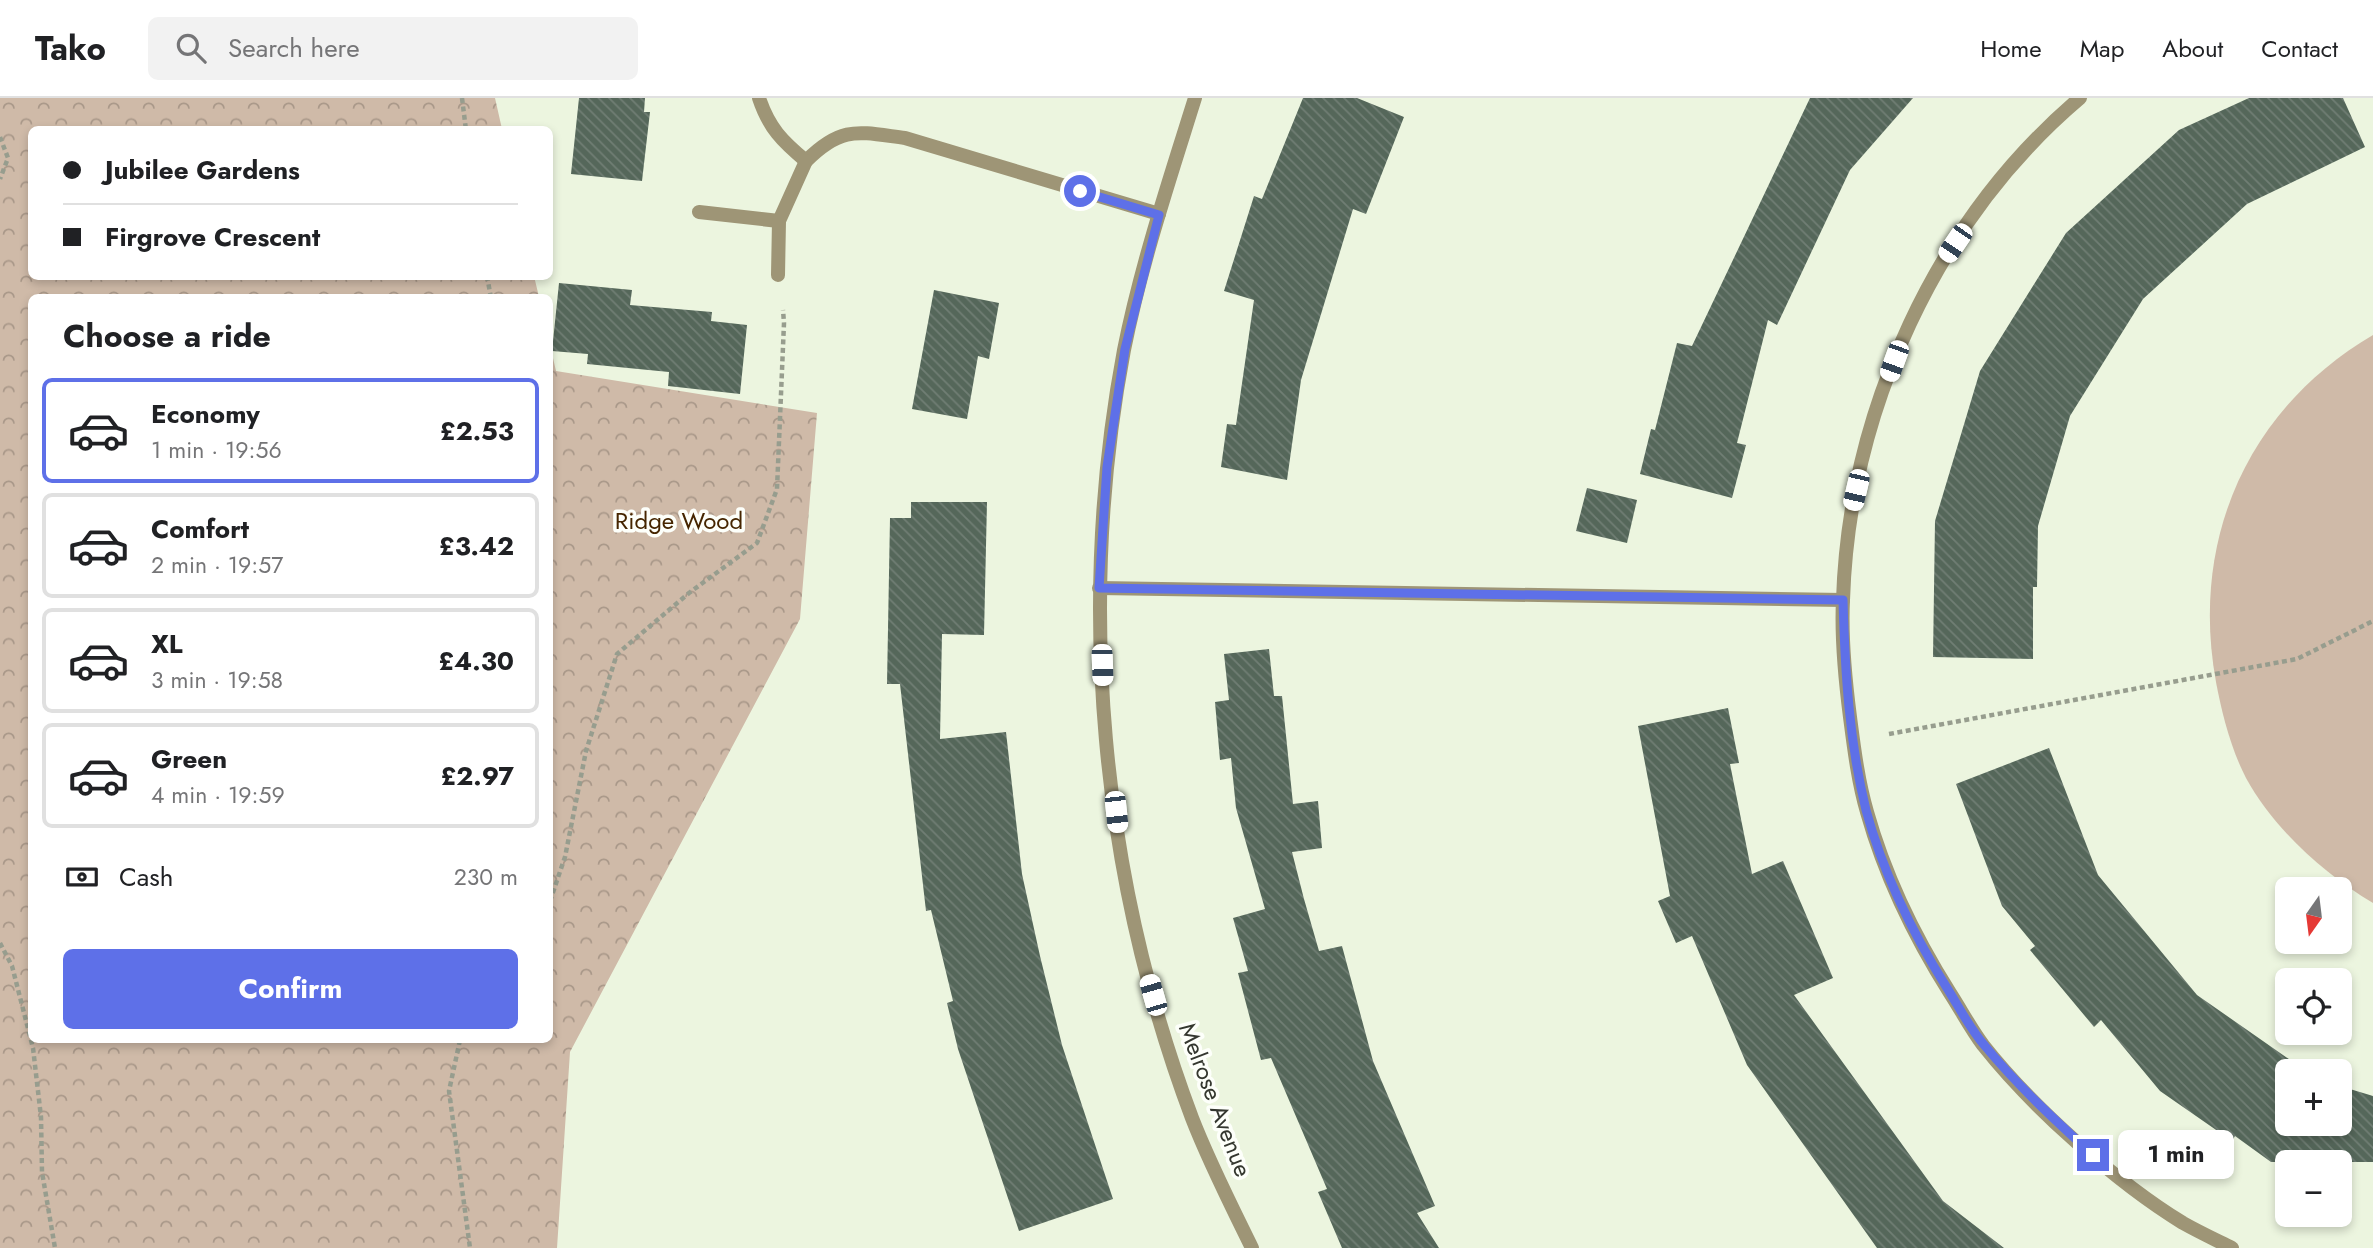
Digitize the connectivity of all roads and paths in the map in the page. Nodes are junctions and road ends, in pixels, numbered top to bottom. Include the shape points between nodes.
1 (461, 98) edge
2 (759, 98) edge
3 (1195, 98) edge
4 (2080, 98) edge
5 (465, 126) edge
6 (0, 137) edge
7 (806, 161) junction
8 (0, 179) edge
9 (699, 212) dead end
10 (1159, 215) junction
11 (779, 221) junction
12 (778, 275) joint
13 (1099, 588) junction
14 (1843, 600) junction
15 (2373, 621) edge
16 (1853, 741) junction
17 (553, 892) edge
18 (0, 943) edge
19 (28, 1028) edge
20 (32, 1043) edge
21 (459, 1043) edge
22 (55, 1248) edge
23 (470, 1248) edge
24 (1252, 1248) edge
25 (2232, 1248) edge

1 - 5 path
2 - 7 street via 767,121
3 - 10 street, Melrose Avenue
4 - 14 street via 1993,187 1942,262 1901,340 1871,425 1854,499
6 - 8 path via 8,158
7 - 10 street via 824,143 843,134 905,138
7 - 11 street
9 - 11 street
10 - 13 street, Melrose Avenue via 1125,349 1107,467
11 - 12 street
12 - 17 path via 784,323 777,489 757,543 617,654 586,751 565,857
13 - 14 street
13 - 24 street, Melrose Avenue via 1106,730 1118,836 1140,950 1193,1120
14 - 16 street
15 - 16 path via 2297,659
16 - 25 street via 1867,812 1898,899 1930,961 1983,1044 2037,1104 2112,1172 2183,1222
18 - 19 path via 12,966
20 - 22 path via 42,1172
21 - 23 path via 449,1091

